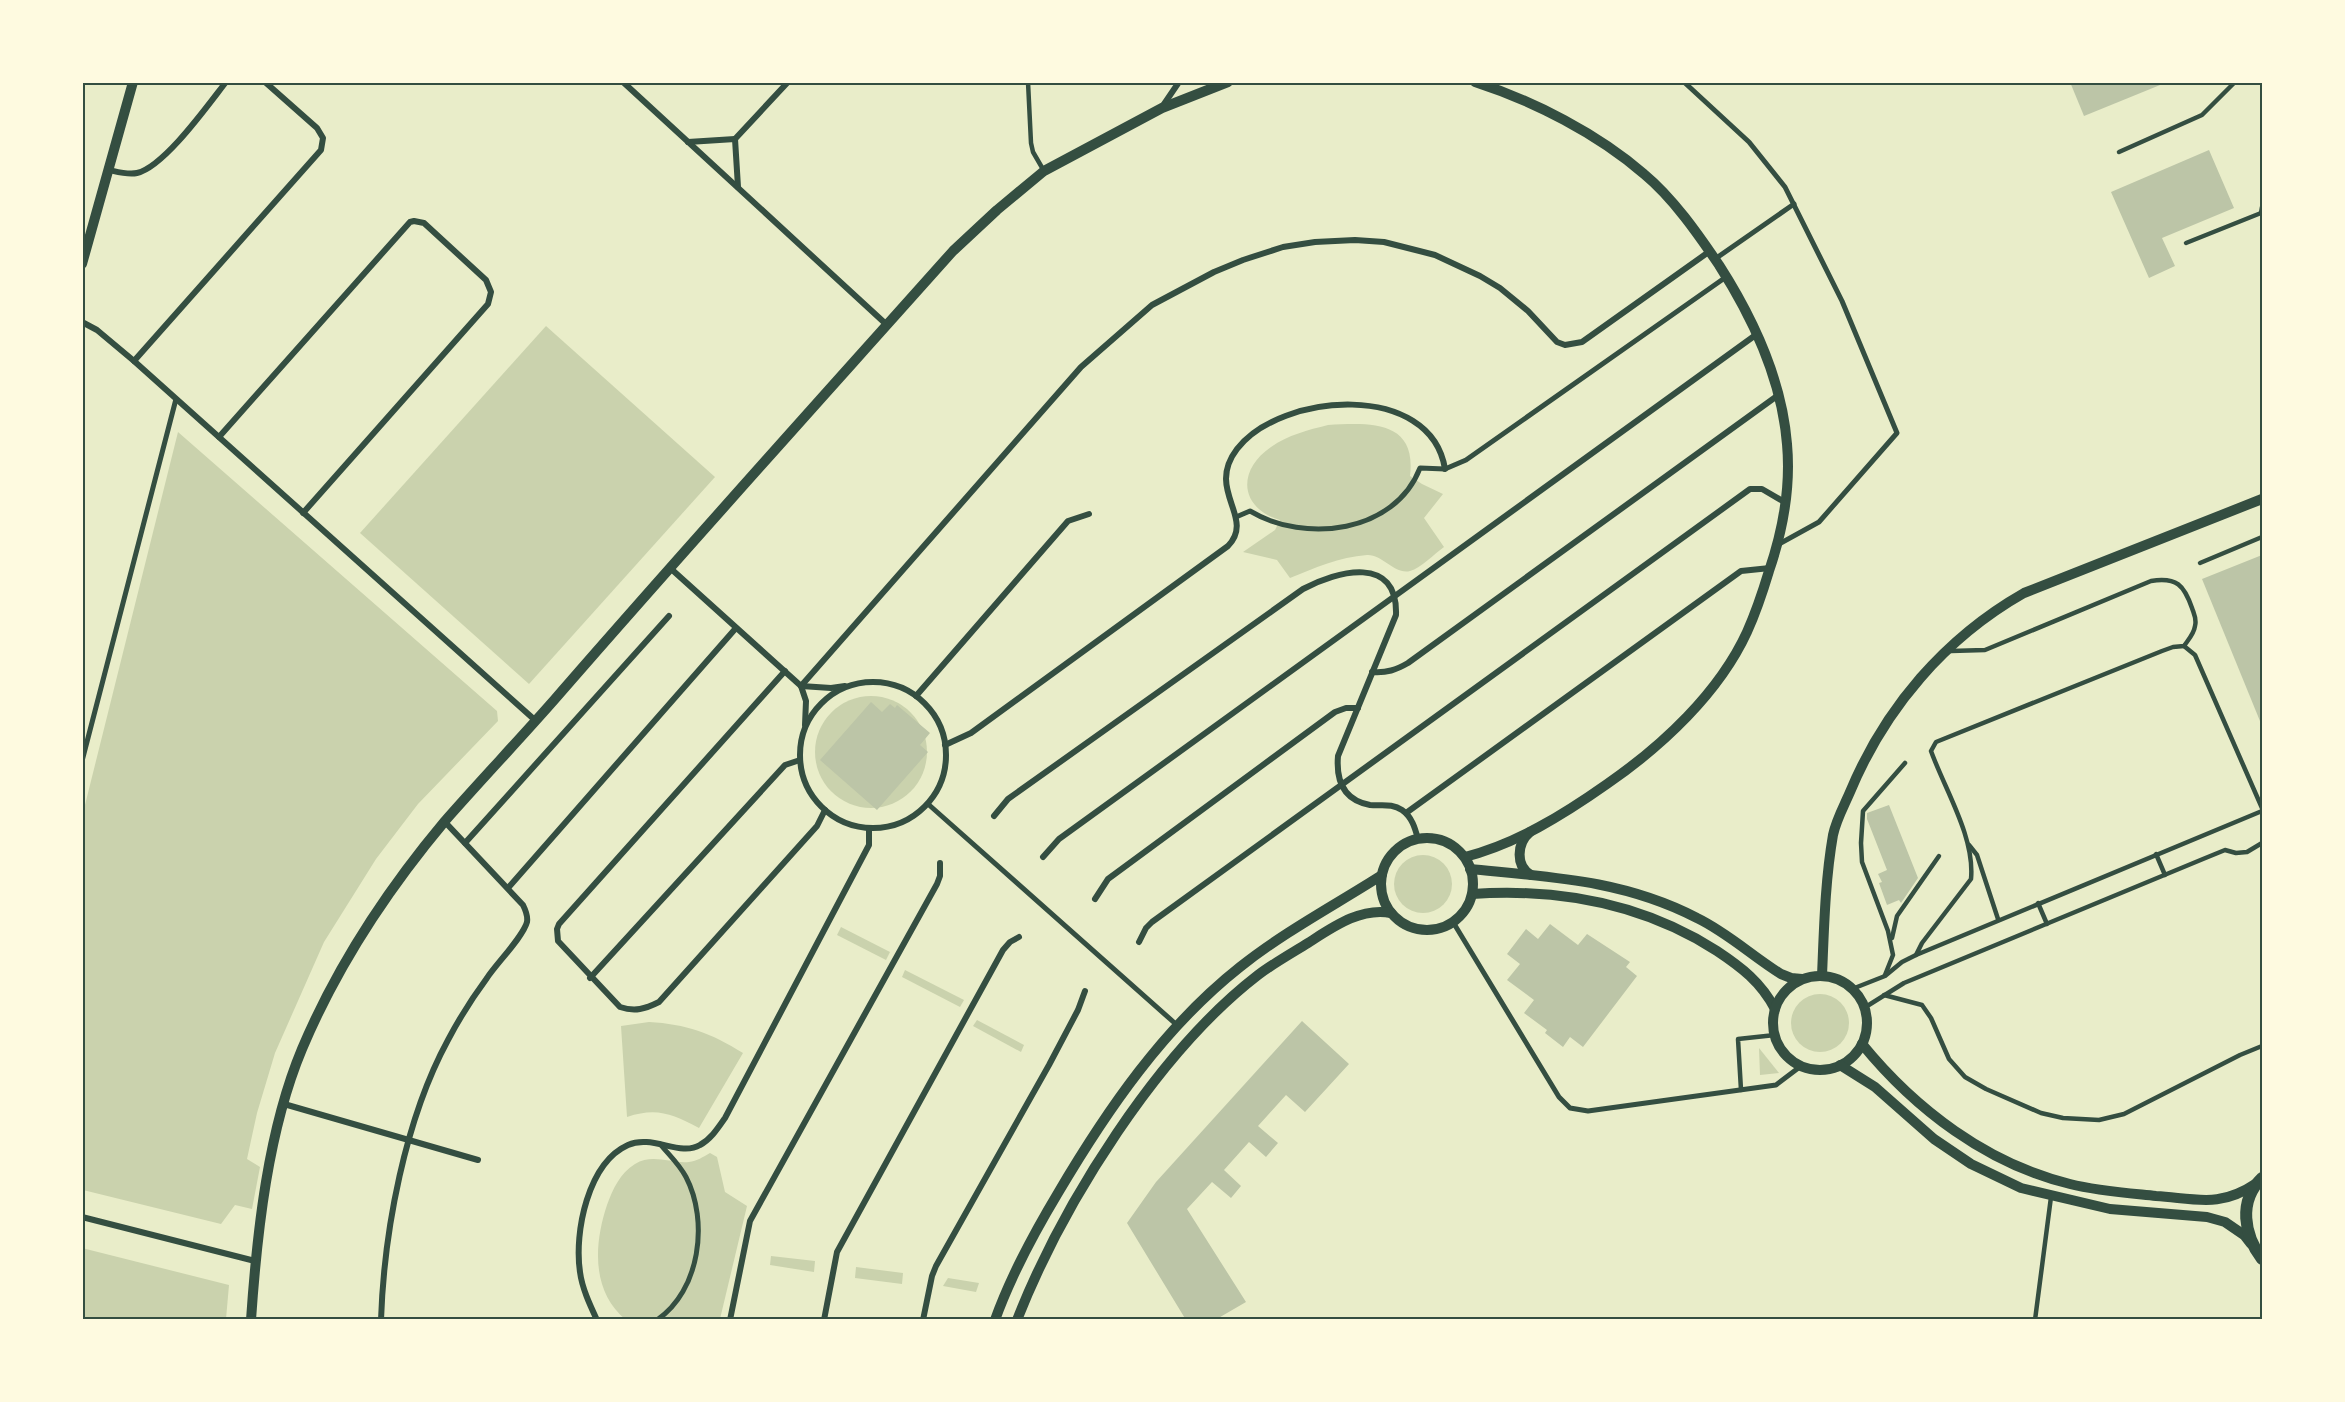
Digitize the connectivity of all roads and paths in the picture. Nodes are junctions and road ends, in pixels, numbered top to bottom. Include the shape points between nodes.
1 (133, 82) edge
2 (226, 82) edge
3 (265, 82) edge
4 (623, 82) edge
5 (788, 82) edge
6 (1028, 82) edge
7 (1179, 82) edge
8 (1228, 82) edge
9 (1475, 82) edge
10 (1684, 82) edge
11 (2235, 82) edge
12 (1162, 108) junction
13 (735, 139) junction
14 (688, 142) junction
15 (2119, 152) dead end
16 (109, 170) junction
17 (1044, 171) junction
18 (738, 188) junction
19 (1794, 204) junction
20 (2262, 207) edge
21 (2186, 243) dead end
22 (1712, 255) junction
23 (82, 264) edge
24 (1726, 277) junction
25 (82, 322) edge
26 (887, 325) junction
27 (1757, 334) junction
28 (134, 361) junction
29 (1778, 396) junction
30 (176, 399) junction
31 (219, 437) junction
32 (1445, 469) junction
33 (2262, 499) edge
34 (1786, 503) junction
35 (303, 513) junction
36 (1089, 514) dead end
37 (1236, 517) junction
38 (2262, 537) edge
39 (1779, 544) junction
40 (2200, 563) dead end
41 (669, 567) junction
42 (1770, 568) junction
43 (1394, 597) junction
44 (669, 615) dead end
45 (736, 628) junction
46 (2184, 646) junction
47 (1945, 651) junction
48 (785, 672) junction
49 (1372, 672) junction
50 (854, 685) junction
51 (801, 686) junction
52 (916, 696) junction
53 (1358, 708) junction
54 (536, 721) junction
55 (804, 732) junction
56 (945, 745) junction
57 (82, 760) edge
58 (800, 760) junction
59 (1905, 763) dead end
60 (1342, 786) junction
61 (928, 804) junction
62 (825, 810) junction
63 (2262, 810) edge
64 (1406, 813) junction
65 (994, 816) dead end
66 (445, 822) junction
67 (869, 828) junction
68 (1533, 829) junction
69 (1418, 839) junction
70 (465, 843) junction
71 (1968, 843) junction
72 (2262, 843) edge
73 (2156, 854) junction
74 (1939, 856) dead end
75 (1043, 857) dead end
76 (1464, 857) junction
77 (940, 863) dead end
78 (1470, 869) junction
79 (1382, 875) junction
80 (1531, 875) junction
81 (2165, 875) junction
82 (508, 888) junction
83 (1472, 894) junction
84 (1095, 898) dead end
85 (2038, 903) junction
86 (1391, 913) junction
87 (1998, 919) junction
88 (1452, 922) junction
89 (2047, 924) junction
90 (1019, 937) dead end
91 (1139, 942) dead end
92 (1891, 946) junction
93 (1916, 955) junction
94 (1822, 976) junction
95 (1885, 976) junction
96 (590, 978) junction
97 (1802, 979) junction
98 (1852, 989) junction
99 (1085, 991) dead end
100 (1884, 995) junction
101 (1864, 1008) junction
102 (1775, 1009) junction
103 (1178, 1026) junction
104 (1775, 1035) junction
105 (1862, 1044) junction
106 (2262, 1046) edge
107 (1840, 1065) junction
108 (1801, 1066) junction
109 (1741, 1090) junction
110 (284, 1104) junction
111 (409, 1141) junction
112 (659, 1143) junction
113 (478, 1160) dead end
114 (2261, 1180) edge
115 (2051, 1197) junction
116 (82, 1217) edge
117 (2252, 1245) junction
118 (2262, 1259) edge
119 (255, 1261) junction
120 (251, 1320) edge
121 (381, 1320) edge
122 (597, 1320) edge
123 (657, 1320) edge
124 (730, 1320) edge
125 (824, 1320) edge
126 (923, 1320) edge
127 (995, 1320) edge
128 (1017, 1320) edge
129 (2035, 1320) edge

1 - 16 street
2 - 16 street via 156,163 130,174
3 - 28 street via 317,128 322,138 321,150
4 - 14 street
5 - 13 street
6 - 17 lane via 1031,143
7 - 12 street
8 - 12 street
9 - 22 street via 1557,116 1645,174
10 - 19 street via 1749,142
11 - 15 lane via 2202,116
12 - 17 street
13 - 14 street
13 - 18 street
14 - 18 street
16 - 23 street
17 - 26 street via 952,251
18 - 26 street
19 - 22 street
19 - 39 street via 1842,301 1897,433 1819,522
20 - 21 lane via 2261,213
22 - 24 street
22 - 51 street via 1574,345 1557,342 1514,300 1480,276 1435,255 1393,244 1355,240 1283,247 1214,272 1152,305 1081,367
24 - 27 street
24 - 32 street via 1466,460
25 - 28 street
26 - 41 street
27 - 29 street
27 - 43 street
28 - 30 street
29 - 34 street via 1787,445
29 - 49 street via 1408,663 1385,673
30 - 31 street
30 - 57 street
31 - 35 street
31 - 35 street via 405,225 419,221 436,234 486,280 491,292 488,304
32 - 37 street via 1420,468 1406,495 1388,510 1342,527 1293,528 1251,511
32 - 37 street via 1437,441 1408,417 1389,409 1359,405 1317,407 1274,422 1238,448 1227,467 1225,481
33 - 47 street via 2024,593 1993,611
34 - 39 street
34 - 60 street via 1762,489 1750,489
35 - 54 street
36 - 52 street via 1068,521
37 - 56 street via 1238,533 1228,546 971,732
38 - 40 lane
39 - 42 street
41 - 45 street
41 - 54 street
42 - 64 street via 1741,572
42 - 68 street via 1747,633 1716,682 1684,719 1619,776 1560,816
43 - 49 street via 1396,615
43 - 65 street via 1378,574 1323,578 1008,799
43 - 75 street via 1059,839
44 - 70 street
45 - 48 street
45 - 82 street
46 - 47 lane via 2196,619 2186,590 2160,579 1985,650
46 - 63 lane via 2195,655
46 - 71 lane via 2162,651 1936,742 1931,751
47 - 94 street via 1904,696 1885,726 1861,766 1833,832
48 - 51 street
48 - 96 street via 559,924 558,941
49 - 53 street
50 - 51 street
50 - 52 street via 883,683
50 - 55 street via 824,702
51 - 55 street via 806,701
52 - 56 street via 939,723
53 - 60 street via 1338,756
53 - 84 street via 1335,712 1108,879
54 - 66 street
55 - 58 street
56 - 61 street via 943,779
58 - 62 street via 808,788
58 - 96 street via 785,765
59 - 92 lane via 1863,812 1862,820 1862,862
60 - 64 street via 1361,802 1392,806
60 - 91 street via 1152,922
61 - 67 street via 906,821
61 - 103 street
62 - 67 street via 850,824
62 - 96 street via 817,826 659,1002 637,1011 620,1007
63 - 73 lane
64 - 69 street
66 - 70 street
66 - 110 street via 355,945 302,1050
67 - 112 street via 869,845 725,1118 715,1132 694,1148
68 - 76 street via 1491,850
68 - 80 street via 1522,840 1520,851 1522,866
69 - 76 street via 1444,841
69 - 79 street via 1394,851
70 - 82 street
71 - 87 lane via 1977,855
71 - 93 lane via 1971,879
72 - 81 lane via 2247,852 2225,850
73 - 81 lane
73 - 85 lane
74 - 92 lane via 1897,916
76 - 78 street
77 - 124 street via 937,884 750,1221
78 - 80 street
78 - 83 street
79 - 86 street via 1384,901
79 - 103 street via 1240,966
80 - 97 street via 1602,884 1663,902 1727,934 1781,974
81 - 89 lane
82 - 111 street via 526,911 526,924 447,1041
83 - 88 street via 1468,905
83 - 102 street via 1567,895 1651,917 1694,936 1739,966 1760,984
85 - 87 lane
85 - 89 lane
86 - 88 street via 1401,922 1420,929 1440,928
86 - 128 street via 1378,910 1357,915 1324,933 1259,974 1197,1033 1163,1072 1098,1162
87 - 93 lane
88 - 109 street via 1559,1097 1570,1108 1588,1110
89 - 100 lane via 1904,982
90 - 125 street via 1003,950 837,1252
92 - 95 lane via 1893,955
93 - 95 lane
94 - 97 street
94 - 98 street
95 - 98 lane
97 - 102 street via 1780,996
98 - 101 street
99 - 126 street via 1049,1065 936,1266
100 - 101 lane
100 - 106 lane via 1922,1005 1949,1059 1965,1077 2042,1113 2063,1118 2099,1120 2124,1114
101 - 105 street
102 - 104 street
103 - 127 street via 1113,1105 1083,1151 1034,1233
104 - 108 street via 1786,1056
104 - 109 lane via 1738,1040
105 - 107 street
105 - 114 street via 1887,1074 1953,1131 2031,1173 2112,1192 2209,1200 2228,1199
107 - 108 street via 1827,1069
107 - 115 street via 1875,1087 1934,1139 1971,1164 2021,1188
108 - 109 street via 1776,1085
110 - 111 street
110 - 119 street via 265,1189
111 - 113 street
111 - 121 street via 382,1277
112 - 122 street via 636,1143 618,1150 596,1175 579,1242 580,1272
112 - 123 street via 687,1179 698,1217 698,1238 688,1282 676,1302
114 - 117 main road via 2249,1197 2246,1213
115 - 117 street via 2110,1209 2207,1217 2225,1222
115 - 129 lane
116 - 119 street
117 - 118 main road
119 - 120 street

